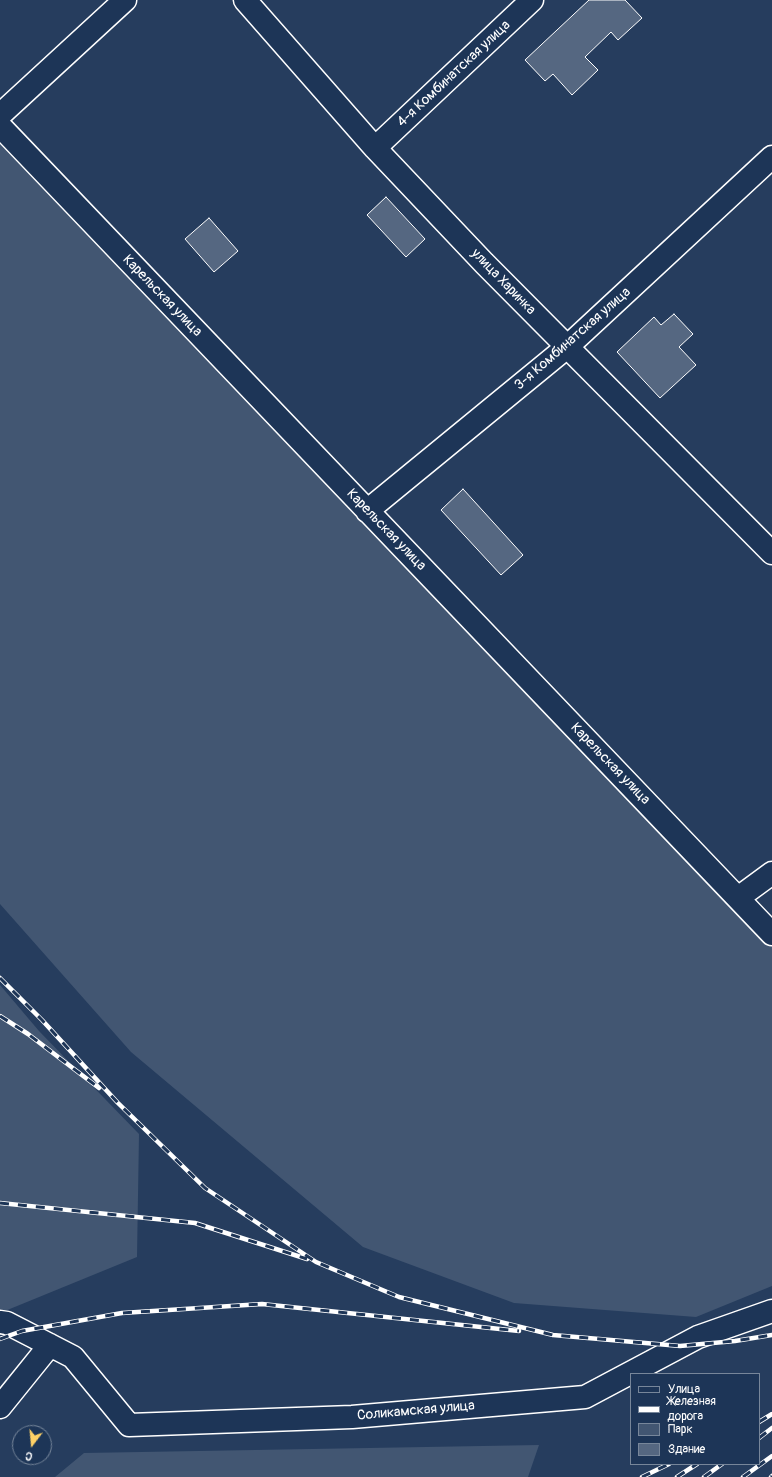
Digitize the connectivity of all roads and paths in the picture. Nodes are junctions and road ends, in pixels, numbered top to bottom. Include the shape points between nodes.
1 (125, 0) edge
2 (245, 0) edge
3 (532, 0) edge
4 (0, 115) edge
5 (0, 126) edge
6 (375, 148) junction
7 (772, 157) edge
8 (567, 347) junction
9 (367, 511) junction
10 (768, 541) edge
11 (772, 873) edge
12 (738, 898) junction
13 (772, 934) edge
14 (772, 1311) edge
15 (0, 1322) edge
16 (50, 1345) junction
17 (630, 1373) edge
18 (630, 1373) edge
19 (0, 1407) edge

1 - 4 street
2 - 6 street, улица Харинка
3 - 6 street, 4-я Комбинатская улица
5 - 9 street, Карельская улица
6 - 8 street, улица Харинка
7 - 8 street, 3-я Комбинатская улица
8 - 9 street, 3-я Комбинатская улица
8 - 10 street, улица Харинка
9 - 12 street, Карельская улица
11 - 12 street
12 - 13 street, Карельская улица
14 - 17 street, Соликамская улица via 698,1337
15 - 16 street
16 - 18 street, Соликамская улица via 72,1357 129,1425 352,1417 585,1397
16 - 19 street

